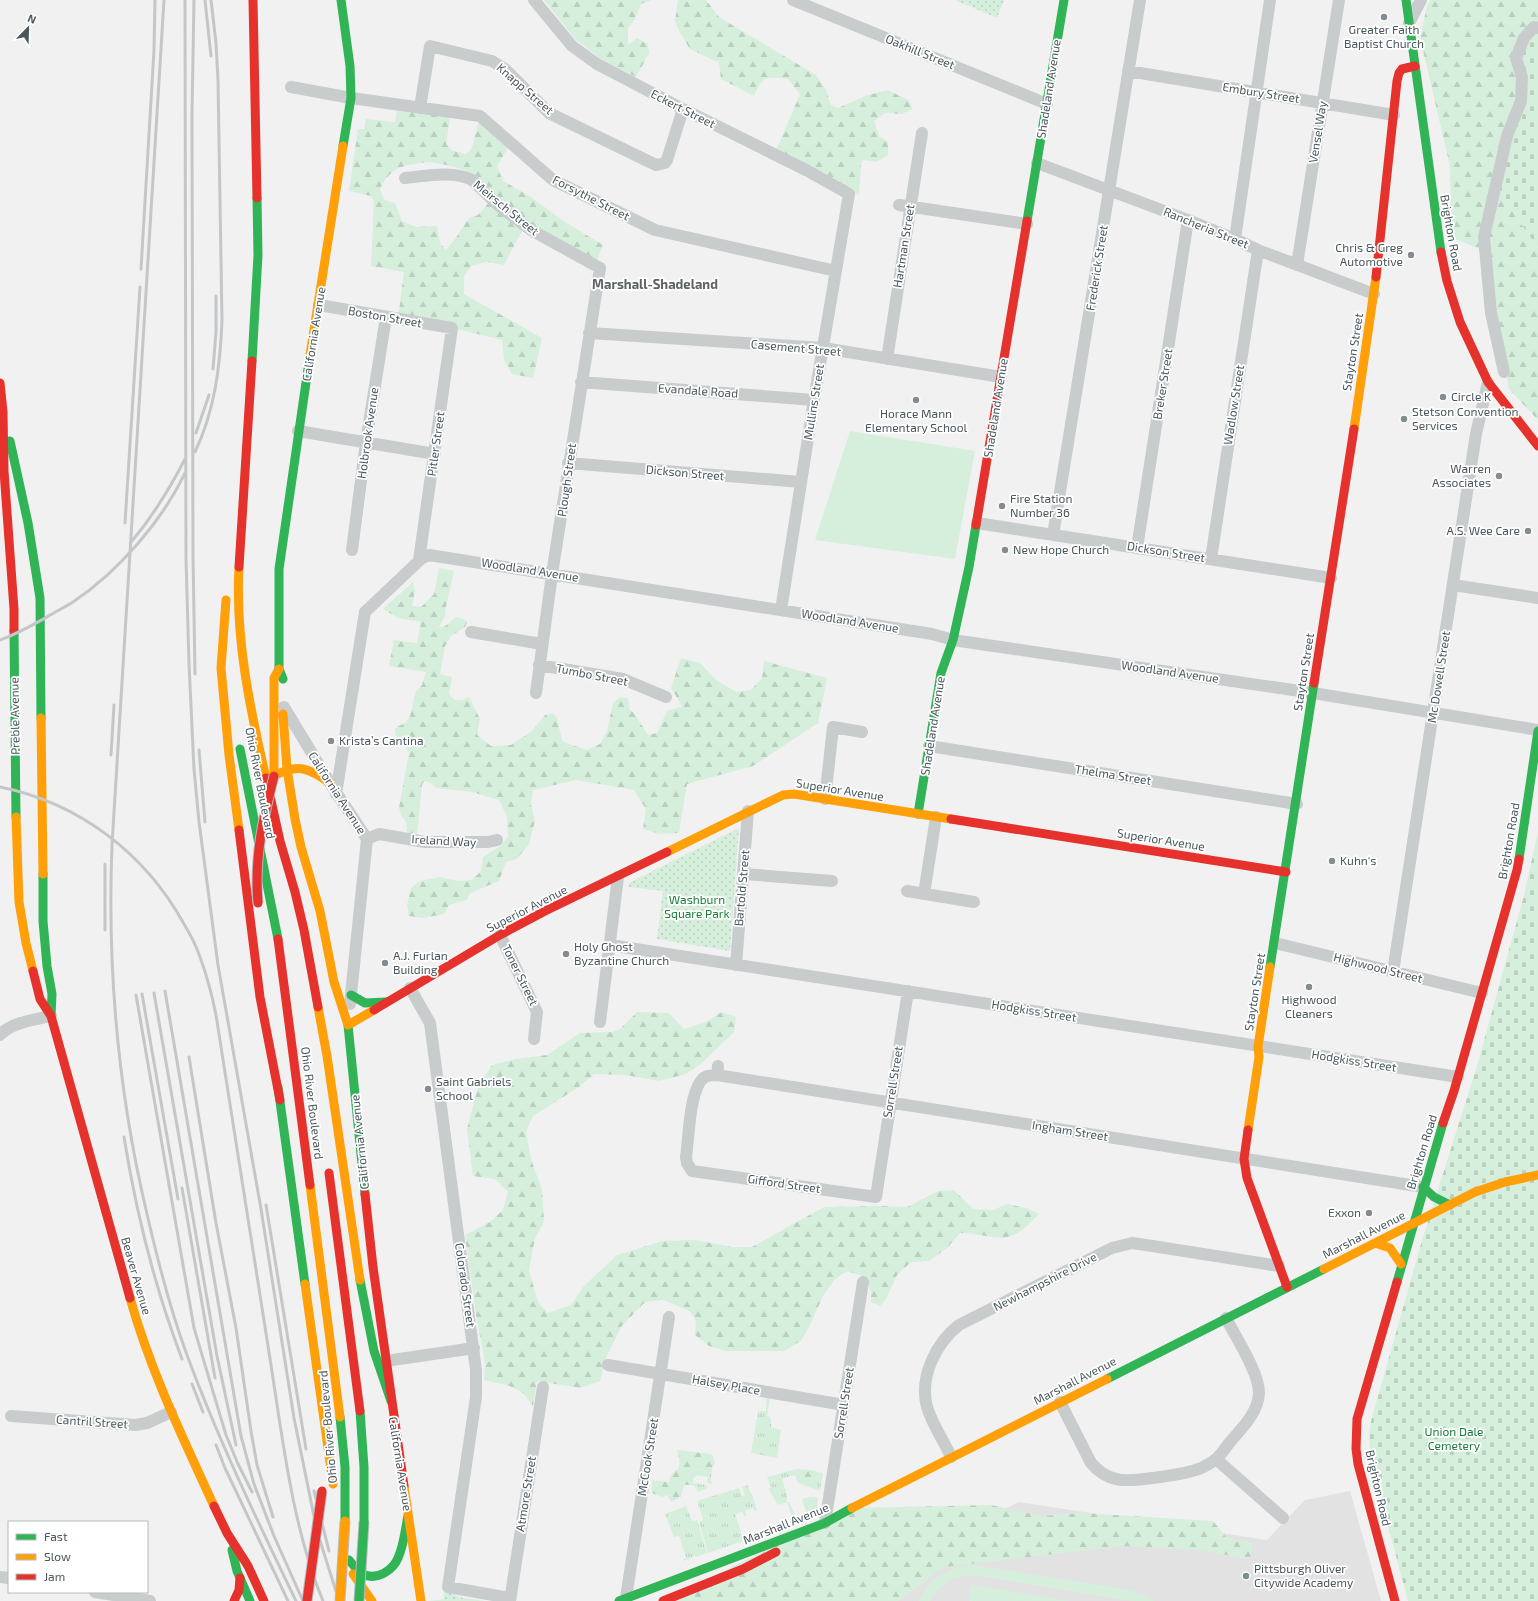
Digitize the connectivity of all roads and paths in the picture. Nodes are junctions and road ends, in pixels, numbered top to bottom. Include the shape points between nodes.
1 (253, 0) edge
2 (341, 0) edge
3 (534, 0) edge
4 (793, 0) edge
5 (1064, 0) edge
6 (1140, 0) edge
7 (1270, 0) edge
8 (1339, 0) edge
9 (1406, 0) edge
10 (1421, 0) edge
11 (1409, 24) junction
12 (1538, 28) edge
13 (1415, 66) junction
14 (1128, 71) junction
15 (291, 87) dead end
16 (1256, 92) junction
17 (352, 98) junction
18 (1322, 103) junction
19 (1047, 104) junction
20 (420, 108) junction
21 (683, 109) junction
22 (1394, 115) junction
23 (922, 133) dead end
24 (1037, 163) junction
25 (405, 178) dead end
26 (1110, 191) junction
27 (849, 194) joint
28 (905, 206) junction
29 (1188, 220) junction
30 (1027, 224) junction
31 (1235, 239) junction
32 (1258, 250) junction
33 (1297, 265) junction
34 (600, 268) joint
35 (836, 271) junction
36 (1374, 294) junction
37 (319, 306) junction
38 (386, 317) junction
39 (452, 328) joint
40 (589, 333) junction
41 (823, 348) junction
42 (887, 359) junction
43 (1504, 372) dead end
44 (1001, 377) junction
45 (581, 382) junction
46 (1488, 382) junction
47 (0, 383) edge
48 (814, 400) junction
49 (3, 412) junction
50 (298, 431) junction
51 (366, 442) junction
52 (1538, 446) edge
53 (435, 454) junction
54 (568, 463) junction
55 (801, 482) junction
56 (977, 523) junction
57 (1053, 535) junction
58 (1137, 548) junction
59 (352, 550) dead end
60 (1211, 559) junction
61 (419, 560) junction
62 (552, 574) junction
63 (1331, 578) junction
64 (1453, 585) junction
65 (226, 589) dead end
66 (1538, 598) edge
67 (782, 610) junction
68 (226, 612) junction
69 (471, 632) dead end
70 (953, 640) junction
71 (542, 644) junction
72 (539, 665) junction
73 (279, 669) junction
74 (536, 693) dead end
75 (1313, 694) junction
76 (666, 697) dead end
77 (282, 705) junction
78 (1433, 713) junction
79 (234, 714) dead end
80 (1538, 731) edge
81 (862, 732) dead end
82 (239, 743) dead end
83 (929, 746) junction
84 (279, 771) junction
85 (330, 783) junction
86 (336, 794) junction
87 (825, 799) junction
88 (1297, 804) junction
89 (748, 811) junction
90 (918, 814) junction
91 (936, 817) junction
92 (367, 839) junction
93 (498, 840) dead end
94 (280, 841) junction
95 (1286, 872) junction
96 (744, 874) junction
97 (618, 876) junction
98 (832, 881) dead end
99 (907, 891) dead end
100 (924, 894) junction
101 (974, 902) dead end
102 (259, 907) dead end
103 (500, 935) junction
104 (1275, 943) junction
105 (610, 945) junction
106 (264, 957) dead end
107 (736, 965) junction
108 (1393, 972) junction
109 (410, 988) junction
110 (908, 991) junction
111 (1482, 993) junction
112 (351, 996) junction
113 (387, 1002) junction
114 (308, 1005) dead end
115 (51, 1016) junction
116 (600, 1022) dead end
117 (348, 1025) junction
118 (0, 1035) edge
119 (534, 1039) dead end
120 (1258, 1047) junction
121 (1458, 1077) junction
122 (280, 1100) junction
123 (890, 1102) junction
124 (1244, 1159) junction
125 (328, 1165) dead end
126 (692, 1171) joint
127 (1538, 1175) edge
128 (1424, 1187) junction
129 (876, 1197) joint
130 (1450, 1205) junction
131 (1413, 1224) junction
132 (1375, 1243) junction
133 (1401, 1264) junction
134 (1279, 1266) junction
135 (863, 1282) dead end
136 (1287, 1287) junction
137 (669, 1317) dead end
138 (1226, 1318) junction
139 (474, 1348) junction
140 (386, 1361) junction
141 (608, 1365) dead end
142 (660, 1374) junction
143 (543, 1387) dead end
144 (320, 1397) junction
145 (391, 1401) junction
146 (1060, 1402) junction
147 (844, 1405) junction
148 (171, 1412) junction
149 (11, 1416) dead end
150 (951, 1457) junction
151 (1216, 1459) junction
152 (334, 1492) dead end
153 (336, 1506) dead end
154 (408, 1516) junction
155 (1282, 1518) dead end
156 (825, 1523) junction
157 (227, 1533) junction
158 (346, 1557) junction
159 (240, 1578) junction
160 (100, 1593) edge
161 (510, 1600) edge
162 (623, 1600) edge
163 (150, 1601) edge
164 (234, 1601) edge
165 (250, 1601) edge
166 (264, 1601) edge
167 (308, 1601) edge
168 (340, 1601) edge
169 (359, 1601) edge
170 (372, 1601) edge
171 (421, 1601) edge
172 (663, 1601) edge
173 (1395, 1601) edge

1 - 94 main road via 258,255 240,542 239,623 250,708
2 - 17 main road, California Avenue
3 - 21 street, Eckert Street via 581,54
4 - 19 street, Oakhill Street
5 - 19 main road, Shadeland Avenue
6 - 14 street, Frederick Street
7 - 16 street
8 - 18 street, Vensel Way
9 - 11 main road, Brighton Road
10 - 11 street
11 - 13 main road, Brighton Road
12 - 43 street via 1534,27 1524,38 1516,58 1522,77 1521,101 1507,136 1484,237 1490,313
13 - 22 main road, Stayton Street via 1399,71
13 - 46 main road, Brighton Road via 1447,281 1460,322
14 - 16 street, Embury Street
14 - 26 street, Frederick Street
15 - 17 street, Forsythe Street
16 - 18 street, Embury Street
16 - 31 street
17 - 20 street, Forsythe Street
17 - 37 main road, California Avenue
18 - 22 street, Embury Street
18 - 33 street, Vensel Way
19 - 24 main road, Shadeland Avenue
20 - 21 street, Knapp Street via 430,46 492,61 505,69 549,113 652,164 665,163
20 - 35 street, Forsythe Street via 480,116 553,180 655,230
21 - 27 street, Eckert Street
22 - 36 main road, Stayton Street
23 - 28 street, Hartman Street
24 - 26 street, Rancheria Street
24 - 30 main road, Shadeland Avenue
25 - 34 street, Meirsch Street via 436,175 472,180 499,206 531,230
26 - 29 street, Rancheria Street
26 - 57 street, Frederick Street
27 - 35 street, Mullins Street
28 - 30 street
28 - 42 street, Hartman Street
29 - 31 street, Rancheria Street
29 - 58 street, Breker Street
30 - 44 main road, Shadeland Avenue
31 - 32 street, Rancheria Street
32 - 33 street, Rancheria Street
32 - 60 street, Wadlow Street
33 - 36 street, Rancheria Street
34 - 40 street, Plough Street
35 - 41 street, Mullins Street
36 - 63 main road, Stayton Street
37 - 38 street, Boston Street
37 - 50 main road, California Avenue
38 - 39 street, Boston Street
38 - 51 street, Holbrook Avenue
39 - 53 street, Pitler Street
40 - 41 street, Casement Street
40 - 45 street, Plough Street
41 - 42 street, Casement Street
41 - 48 street, Mullins Street
42 - 44 street, Casement Street
44 - 56 main road, Shadeland Avenue
45 - 48 street, Evandale Road
45 - 54 street, Plough Street
46 - 52 main road, Brighton Road
46 - 64 street, Mc Dowell Street via 1476,434
47 - 49 main road, Preble Avenue
48 - 55 street, Mullins Street
49 - 115 main road, Preble Avenue via 28,523 36,599 43,921 52,994
49 - 115 main road, Preble Avenue via 4,471 17,601 19,902 40,999
50 - 51 street
50 - 73 main road, California Avenue via 279,569
51 - 53 street
51 - 59 street, Holbrook Avenue
53 - 61 street, Pitler Street
54 - 55 street, Dickson Street
54 - 62 street, Plough Street
55 - 67 street, Mullins Street
56 - 57 street, Dickson Street
56 - 70 main road, Shadeland Avenue
57 - 58 street, Dickson Street
58 - 60 street, Dickson Street
60 - 63 street, Dickson Street
61 - 62 street, Woodland Avenue via 426,555 433,555
61 - 86 street via 365,612
62 - 67 street, Woodland Avenue
62 - 71 street, Plough Street
63 - 75 main road, Stayton Street
64 - 66 street
64 - 78 street, Mc Dowell Street
65 - 68 main road
67 - 70 street, Woodland Avenue via 932,634
68 - 79 main road, Ohio River Boulevard via 226,642
68 - 122 main road via 221,668 229,755 260,997
69 - 71 street
70 - 75 street, Woodland Avenue
70 - 83 main road, Shadeland Avenue via 941,673
71 - 72 street, Plough Street
72 - 74 street, Plough Street
72 - 76 street, Tumbo Street via 624,679
73 - 77 main road via 283,679
73 - 84 main road via 274,678
75 - 78 street, Woodland Avenue
75 - 88 main road, Stayton Street
77 - 84 main road
77 - 85 street, California Avenue
78 - 80 street, Woodland Avenue
78 - 108 street, Mc Dowell Street
80 - 111 main road, Brighton Road via 1517,870
81 - 87 street via 833,728
82 - 168 main road, Ohio River Boulevard, bridge via 280,948 340,1403 345,1467 345,1521
83 - 88 street, Thelma Street
83 - 90 main road, Shadeland Avenue
84 - 85 main road via 303,768
84 - 102 main road, bridge via 263,820 258,850 256,874
84 - 117 main road via 320,911 334,982
85 - 86 street, California Avenue
86 - 92 street, California Avenue
87 - 89 main road, Superior Avenue via 794,794 783,795
87 - 90 main road, Superior Avenue
88 - 95 main road, Stayton Street
89 - 96 street, Bartold Street
89 - 97 main road, Superior Avenue
90 - 91 main road, Superior Avenue
91 - 95 main road, Superior Avenue
91 - 100 street
92 - 93 street, Ireland Way via 379,834 425,842
92 - 112 street, California Avenue
94 - 114 main road, Ohio River Boulevard via 301,948
94 - 145 main road via 304,930 325,1048 358,1269 374,1351
95 - 104 main road, Stayton Street
96 - 98 street
96 - 107 street, Bartold Street
97 - 103 main road, Superior Avenue
97 - 105 street
99 - 100 street
100 - 101 street
103 - 109 main road, Superior Avenue
103 - 119 street, Toner Street via 537,1012
104 - 108 street, Highwood Street
104 - 120 main road, Stayton Street
105 - 107 street, Hodgkiss Street
105 - 116 street
106 - 122 main road
107 - 110 street, Hodgkiss Street
108 - 111 street, Highwood Street
109 - 113 main road, Superior Avenue
109 - 139 street, Colorado Street via 430,1023
110 - 120 street, Hodgkiss Street
110 - 123 street, Sorrell Street
111 - 121 main road, Brighton Road
112 - 113 main road via 365,1003
112 - 117 street, California Avenue
113 - 117 main road, Superior Avenue
115 - 118 street via 18,1025
115 - 148 main road, Beaver Avenue via 139,1330
117 - 140 main road, California Avenue
120 - 121 street, Hodgkiss Street
120 - 124 main road, Stayton Street via 1259,1057
121 - 128 main road, Brighton Road
122 - 144 main road
123 - 124 street, Ingham Street
123 - 126 street, Ingham Street via 718,1071 700,1082 693,1099 686,1157
123 - 129 street, Sorrell Street
124 - 128 street, Ingham Street
124 - 134 main road, Stayton Street via 1247,1178
125 - 169 main road, Ohio River Boulevard, bridge via 359,1401 364,1467 364,1522
126 - 129 street, Gifford Street
127 - 130 main road, Marshall Avenue via 1490,1186
128 - 130 main road via 1434,1197
128 - 131 main road, Brighton Road
130 - 131 main road, Marshall Avenue
131 - 132 main road, Marshall Avenue
131 - 133 main road, Brighton Road
132 - 133 main road via 1390,1248
132 - 136 main road, Marshall Avenue
133 - 173 main road, Brighton Road via 1361,1404 1356,1434 1361,1479
134 - 136 main road, Stayton Street
134 - 150 street, Newhampshire Drive via 1126,1244 1112,1248 959,1325 938,1348 929,1368 926,1388 930,1414
135 - 147 street, Sorrell Street
136 - 138 main road, Marshall Avenue
137 - 142 street, McCook Street
138 - 146 main road, Marshall Avenue
138 - 151 street via 1255,1375 1259,1394 1247,1422
139 - 140 street
139 - 161 street, Colorado Street via 476,1397 448,1587
140 - 145 main road, California Avenue
141 - 142 street, Halsey Place
142 - 147 street, Halsey Place
142 - 162 street, McCook Street
143 - 161 street, Atmore Street
144 - 152 main road
144 - 167 main road, bridge via 323,1484
145 - 154 main road, California Avenue
146 - 150 main road, Marshall Avenue
146 - 151 street via 1091,1463 1109,1477 1124,1480 1174,1475 1200,1468
147 - 156 street, Sorrell Street
148 - 149 street, Cantril Street via 134,1425
148 - 157 main road, Beaver Avenue
150 - 156 main road, Marshall Avenue
151 - 155 street
153 - 158 main road
154 - 158 main road via 398,1559 388,1571 366,1575
154 - 171 main road, California Avenue
156 - 162 main road, Marshall Avenue
156 - 172 main road via 760,1561
157 - 159 main road, Beaver Avenue
157 - 166 main road, Beaver Avenue via 248,1566
158 - 170 main road via 352,1572
159 - 164 main road via 239,1590
159 - 165 main road, Beaver Avenue
160 - 163 street

